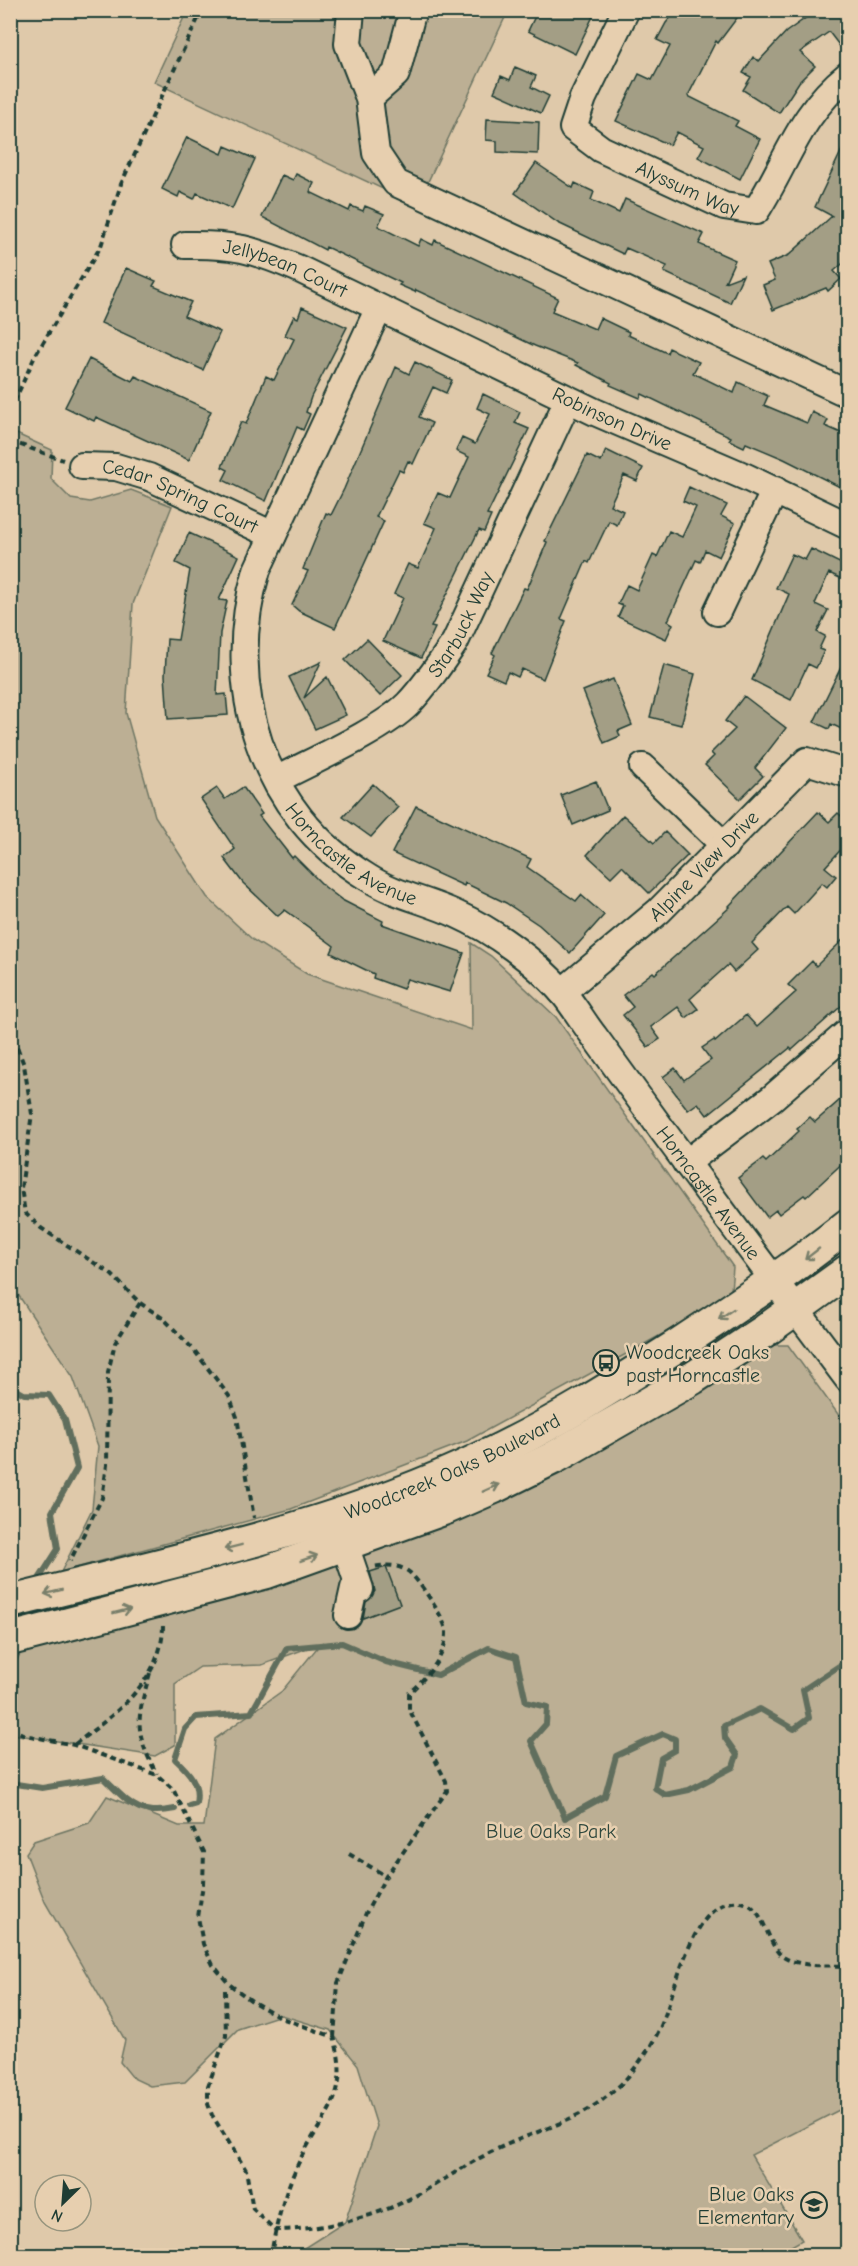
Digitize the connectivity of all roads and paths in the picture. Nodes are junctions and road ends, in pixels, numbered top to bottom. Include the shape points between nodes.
1 (202, 10) edge
2 (351, 10) edge
3 (413, 10) edge
4 (626, 10) edge
5 (848, 75) edge
6 (369, 98) junction
7 (185, 245) dead end
8 (378, 310) junction
9 (848, 394) edge
10 (568, 400) junction
11 (10, 411) edge
12 (10, 441) edge
13 (82, 466) joint
14 (775, 490) junction
15 (848, 526) edge
16 (273, 536) junction
17 (717, 612) dead end
18 (643, 767) dead end
19 (848, 774) edge
20 (276, 780) junction
21 (725, 846) junction
22 (562, 992) junction
23 (10, 1028) edge
24 (848, 1032) edge
25 (686, 1163) junction
26 (848, 1225) edge
27 (848, 1271) edge
28 (774, 1281) junction
29 (140, 1303) junction
30 (795, 1310) junction
31 (848, 1379) edge
32 (261, 1540) junction
33 (350, 1559) junction
34 (67, 1568) dead end
35 (159, 1601) junction
36 (10, 1602) edge
37 (348, 1615) dead end
38 (10, 1639) edge
39 (152, 1667) junction
40 (10, 1728) edge
41 (74, 1745) junction
42 (157, 1774) junction
43 (348, 1854) dead end
44 (386, 1876) junction
45 (848, 1966) edge
46 (225, 1990) dead end
47 (334, 2037) junction
48 (275, 2230) junction
49 (271, 2256) edge

1 - 11 path via 121,184 101,246 35,356
2 - 6 street via 348,44
3 - 6 street via 396,74
4 - 5 street, Alyssum Way via 583,98 573,128 600,149 714,201 756,211 811,111
6 - 9 street via 376,153 396,183
7 - 8 street, Jellybean Court via 225,244 258,252
8 - 10 street, Robinson Drive
8 - 16 street, Horncastle Avenue
10 - 14 street, Robinson Drive
10 - 20 street, Starbuck Way via 455,642 434,674 406,706 387,719
12 - 13 path
13 - 16 street, Cedar Spring Court via 116,467 148,477
14 - 15 street, Robinson Drive
14 - 17 street
16 - 20 street, Horncastle Avenue via 248,601 244,667 252,724
18 - 21 street
19 - 21 street, Alpine View Drive via 807,761
20 - 22 street, Horncastle Avenue via 290,805 330,851 368,878 410,899 455,914 500,939
21 - 22 street, Alpine View Drive via 659,911
22 - 25 street, Horncastle Avenue
23 - 29 path via 24,1065 32,1113 21,1188 25,1212 41,1228 111,1274
24 - 25 street via 772,1098
25 - 28 street, Horncastle Avenue
26 -> 28 main road, Woodcreek Oaks Boulevard
27 - 30 main road, Woodcreek Oaks Boulevard
28 - 30 street, Horncastle Avenue
28 -> 32 main road, Woodcreek Oaks Boulevard via 610,1391 542,1428 441,1476
29 - 32 path via 164,1319 194,1350 229,1396 237,1417 250,1502
29 - 34 path via 115,1343 108,1372 107,1464 102,1498
30 - 31 street
33 -> 30 main road, Woodcreek Oaks Boulevard via 555,1457 693,1378
32 -> 36 main road, Woodcreek Oaks Boulevard, bridge
35 -> 33 main road, Woodcreek Oaks Boulevard via 267,1572
33 - 37 street via 360,1588 354,1588
33 - 44 path via 371,1567 389,1564 409,1572 439,1613 446,1630 441,1657 409,1693 409,1709 446,1781 447,1791
38 -> 35 main road, Woodcreek Oaks Boulevard, bridge
35 - 39 path via 163,1627
39 - 41 path via 119,1711
39 - 42 path via 138,1714 143,1750
40 - 41 path
41 - 42 path
42 - 47 path via 173,1789 204,1852 198,1917 203,1944 213,1965 229,1984 253,2002 284,2019
43 - 44 path
44 - 47 path via 366,1913 338,1983
45 - 48 path via 783,1957 774,1947 761,1916 747,1905 728,1903 712,1912 699,1929 660,2028 644,2056 594,2107 570,2121 506,2145 399,2204 345,2222
46 - 48 path via 226,2036 208,2086 208,2104 246,2170 253,2209
47 - 48 path via 341,2076 337,2096 299,2162 280,2205
48 - 49 path

